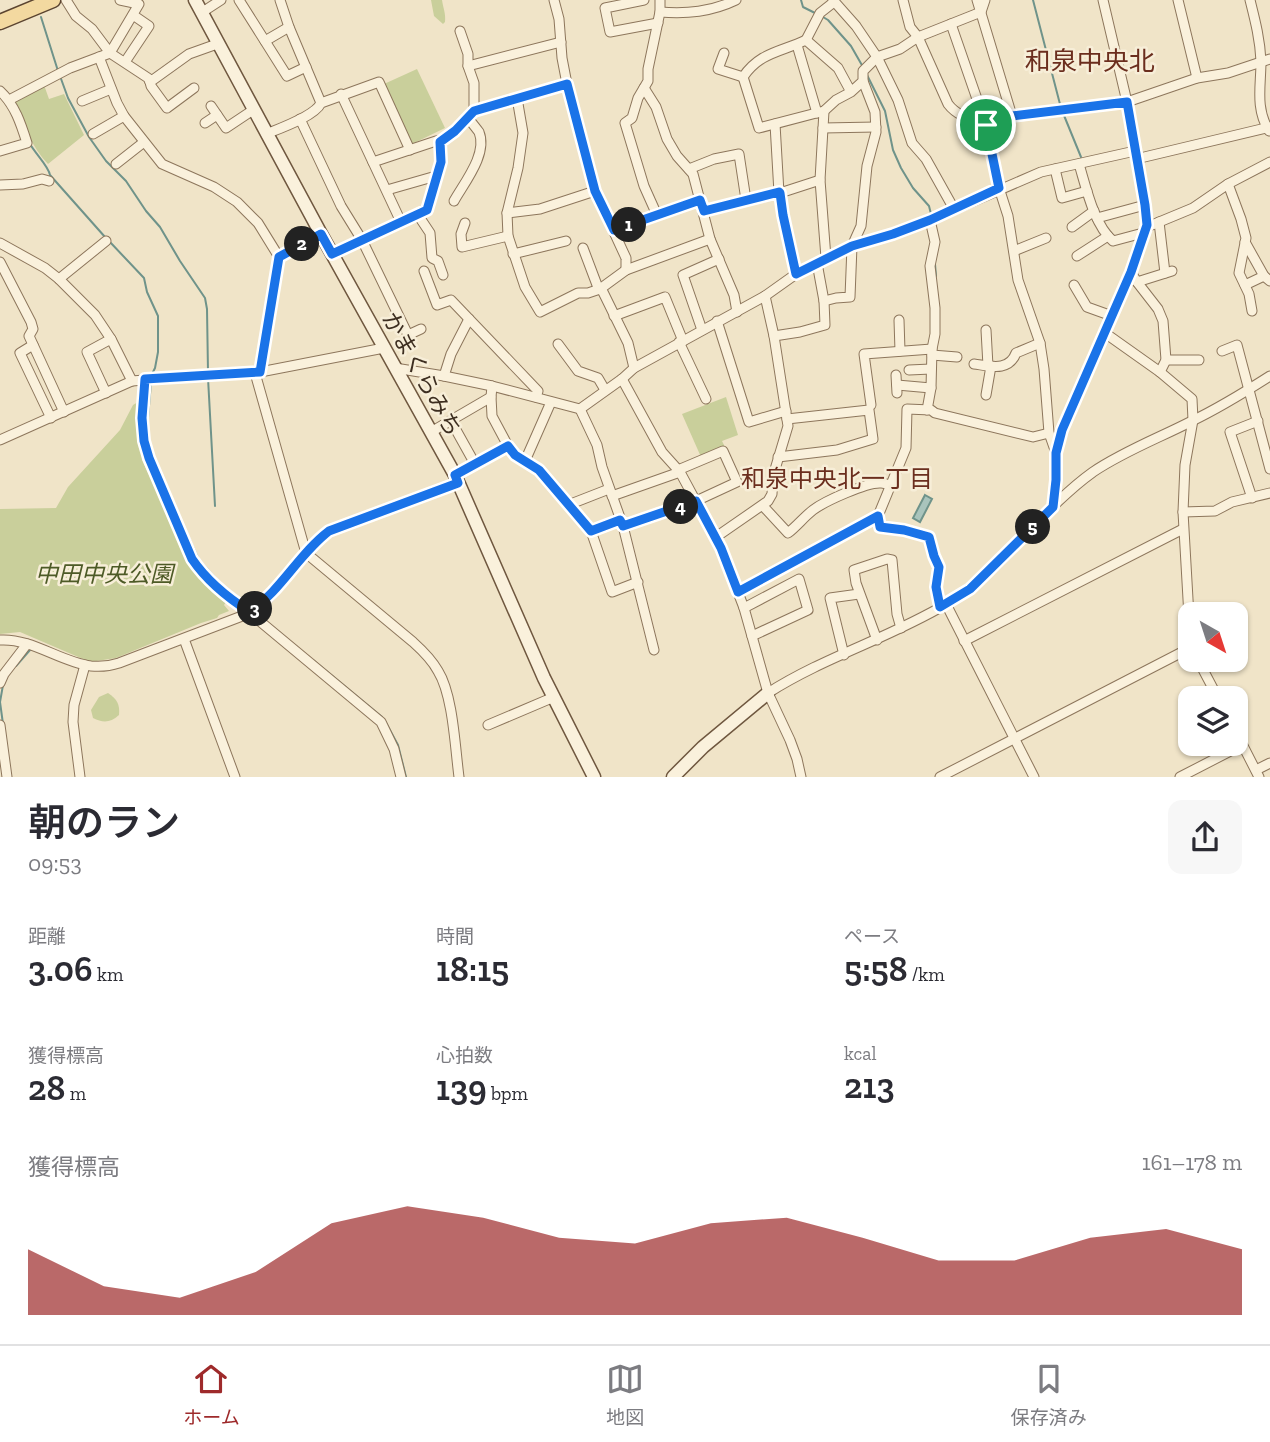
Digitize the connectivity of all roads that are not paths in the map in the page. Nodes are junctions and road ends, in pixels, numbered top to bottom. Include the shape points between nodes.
1 (30, 0) edge
2 (53, 0) edge
3 (66, 0) edge
4 (120, 0) edge
5 (195, 0) edge
6 (221, 0) edge
7 (239, 0) edge
8 (280, 0) edge
9 (554, 0) edge
10 (644, 0) edge
11 (660, 0) edge
12 (736, 0) edge
13 (903, 0) edge
14 (977, 0) edge
15 (985, 0) edge
16 (1103, 0) edge
17 (1178, 0) edge
18 (1250, 0) edge
19 (834, 1) edge
20 (723, 3) edge
21 (0, 12) edge
22 (660, 12) junction
23 (981, 12) junction
24 (201, 13) junction
25 (133, 15) junction
26 (0, 22) edge
27 (658, 23) junction
28 (951, 24) junction
29 (289, 27) junction
30 (460, 32) dead end
31 (918, 37) junction
32 (265, 41) junction
33 (561, 42) junction
34 (802, 42) junction
35 (217, 44) junction
36 (110, 53) junction
37 (724, 53) dead end
38 (99, 57) junction
39 (877, 57) junction
40 (1265, 60) edge
41 (125, 62) junction
42 (470, 65) junction
43 (306, 67) junction
44 (864, 73) junction
45 (743, 77) junction
46 (1197, 78) junction
47 (150, 82) junction
48 (567, 84) junction
49 (194, 88) dead end
50 (644, 88) junction
51 (111, 89) junction
52 (0, 91) edge
53 (851, 92) junction
54 (341, 94) junction
55 (517, 98) junction
56 (9, 100) junction
57 (82, 101) dead end
58 (1127, 102) junction
59 (321, 103) junction
60 (253, 110) junction
61 (475, 112) junction
62 (820, 112) junction
63 (124, 116) junction
64 (1012, 116) junction
65 (300, 119) junction
66 (205, 123) dead end
67 (775, 124) junction
68 (986, 125) junction
69 (876, 127) junction
70 (823, 128) junction
71 (1269, 129) edge
72 (93, 134) dead end
73 (266, 134) junction
74 (144, 142) junction
75 (440, 142) junction
76 (410, 150) junction
77 (0, 151) edge
78 (1135, 155) junction
79 (373, 162) junction
80 (1270, 162) edge
81 (116, 164) dead end
82 (1079, 164) junction
83 (689, 169) junction
84 (1055, 169) junction
85 (436, 176) junction
86 (820, 180) junction
87 (49, 181) dead end
88 (1228, 184) junction
89 (0, 185) edge
90 (999, 188) junction
91 (387, 190) junction
92 (595, 191) junction
93 (1087, 191) junction
94 (779, 193) junction
95 (700, 200) junction
96 (746, 200) junction
97 (454, 201) dead end
98 (1145, 205) junction
99 (954, 209) junction
100 (704, 211) junction
101 (507, 213) junction
102 (1096, 214) junction
103 (418, 215) junction
104 (657, 215) junction
105 (932, 219) junction
106 (401, 222) junction
107 (1159, 222) junction
108 (464, 223) dead end
109 (1072, 227) dead end
110 (1145, 229) junction
111 (614, 230) junction
112 (321, 234) junction
113 (508, 236) junction
114 (1108, 236) junction
115 (1046, 238) dead end
116 (710, 239) junction
117 (362, 240) junction
118 (106, 242) dead end
119 (566, 242) dead end
120 (1245, 242) junction
121 (0, 243) edge
122 (852, 246) junction
123 (583, 248) dead end
124 (1014, 251) junction
125 (332, 254) junction
126 (513, 254) junction
127 (1077, 256) dead end
128 (279, 257) junction
129 (827, 258) junction
130 (719, 259) junction
131 (0, 262) edge
132 (817, 263) junction
133 (626, 270) junction
134 (424, 271) dead end
135 (1131, 272) junction
136 (796, 274) junction
137 (443, 275) dead end
138 (59, 279) junction
139 (1267, 279) edge
140 (1137, 282) junction
141 (1074, 285) dead end
142 (1245, 285) junction
143 (600, 289) junction
144 (765, 296) junction
145 (824, 301) junction
146 (1252, 311) dead end
147 (737, 312) junction
148 (614, 316) junction
149 (1112, 316) junction
150 (469, 319) junction
151 (899, 320) dead end
152 (717, 321) junction
153 (421, 329) dead end
154 (702, 330) junction
155 (986, 330) dead end
156 (1105, 333) junction
157 (774, 336) junction
158 (111, 339) junction
159 (681, 342) junction
160 (1040, 343) junction
161 (558, 344) dead end
162 (33, 345) junction
163 (384, 348) junction
164 (901, 351) junction
165 (1222, 351) dead end
166 (935, 354) junction
167 (957, 357) dead end
168 (1166, 360) junction
169 (1199, 360) dead end
170 (974, 364) dead end
171 (990, 366) junction
172 (395, 368) junction
173 (634, 368) junction
174 (932, 369) junction
175 (909, 370) dead end
176 (1160, 372) junction
177 (257, 373) junction
178 (896, 374) dead end
179 (444, 376) junction
180 (1270, 376) edge
181 (149, 378) junction
182 (622, 379) junction
183 (132, 381) junction
184 (931, 388) junction
185 (1249, 389) junction
186 (605, 390) junction
187 (492, 392) junction
188 (106, 393) junction
189 (986, 395) dead end
190 (536, 397) junction
191 (706, 399) dead end
192 (551, 402) junction
193 (871, 405) dead end
194 (580, 409) junction
195 (927, 410) junction
196 (64, 412) junction
197 (786, 415) junction
198 (51, 418) junction
199 (451, 421) junction
200 (1193, 421) junction
201 (1258, 421) junction
202 (0, 426) edge
203 (431, 432) junction
204 (1049, 433) junction
205 (3, 439) edge
206 (508, 446) junction
207 (1056, 453) junction
208 (778, 457) junction
209 (525, 461) junction
210 (475, 464) junction
211 (1270, 469) edge
212 (679, 471) junction
213 (457, 479) junction
214 (892, 486) junction
215 (611, 492) junction
216 (1270, 493) edge
217 (1252, 498) junction
218 (696, 501) junction
219 (568, 505) junction
220 (763, 506) junction
221 (1053, 507) junction
222 (1183, 512) junction
223 (878, 516) junction
224 (622, 523) junction
225 (1183, 529) junction
226 (591, 531) junction
227 (716, 537) junction
228 (306, 553) junction
229 (638, 583) junction
230 (738, 592) junction
231 (859, 594) junction
232 (1188, 602) edge
233 (943, 606) junction
234 (744, 608) junction
235 (253, 611) junction
236 (901, 628) junction
237 (752, 636) junction
238 (184, 639) junction
239 (0, 640) edge
240 (877, 640) junction
241 (964, 641) junction
242 (27, 645) junction
243 (654, 650) dead end
244 (1178, 654) edge
245 (844, 655) junction
246 (85, 665) junction
247 (0, 683) edge
248 (768, 693) junction
249 (554, 697) junction
250 (0, 725) edge
251 (488, 725) dead end
252 (1, 737) edge
253 (1014, 738) junction
254 (1221, 756) edge
255 (1248, 756) edge
256 (1270, 763) edge
257 (1257, 774) edge
258 (7, 777) edge
259 (80, 777) edge
260 (234, 777) edge
261 (401, 777) edge
262 (459, 777) edge
263 (594, 777) edge
264 (673, 777) edge
265 (801, 777) edge
266 (940, 777) edge
267 (1034, 777) edge
268 (1180, 777) edge

1 - 21 main road
2 - 26 main road
3 - 36 street
4 - 25 street via 139,4
5 - 24 main road, かまくらみち
6 - 24 street
7 - 32 street
8 - 29 street
9 - 33 street
10 - 27 street via 605,8 610,32
11 - 22 street
12 - 20 street
13 - 31 street
14 - 23 street
15 - 23 street
16 - 58 street
17 - 46 street
18 - 40 street
19 - 34 street
19 - 39 street
20 - 22 street via 683,14
22 - 27 street
23 - 28 street
23 - 64 street
24 - 35 main road, かまくらみち
25 - 36 street
25 - 41 street via 149,26
27 - 50 street
28 - 31 street
28 - 68 street
29 - 32 street
29 - 43 street
30 - 42 street
31 - 39 street
31 - 68 street via 952,110
32 - 43 street via 287,76
33 - 42 street
33 - 48 street
34 - 45 street via 758,60
34 - 53 street via 838,68
34 - 62 street
35 - 47 street via 189,54
35 - 60 main road, かまくらみち
36 - 38 street
36 - 41 street
37 - 45 street via 718,69
38 - 51 street
38 - 56 street
39 - 44 street
39 - 99 street via 912,143
40 - 46 street
40 - 71 street via 1259,100
41 - 47 street
42 - 61 street
43 - 59 street
44 - 53 street
44 - 69 street
45 - 67 street via 759,128
46 - 58 street
47 - 49 street via 167,108
48 - 55 street
48 - 92 street
50 - 83 street via 667,139
50 - 104 street via 632,118 625,122
51 - 57 street
51 - 63 street
52 - 56 street
53 - 62 street
54 - 59 street
54 - 76 street via 379,82
54 - 79 street
55 - 61 street
55 - 101 street via 523,133
56 - 77 street via 27,143
58 - 64 street
58 - 78 street
59 - 65 street
60 - 66 street via 226,128 214,111
60 - 73 main road, かまくらみち
61 - 75 street
61 - 97 street via 481,144 475,168
62 - 67 street
62 - 70 street
63 - 72 street
63 - 74 street
64 - 68 street
65 - 73 street
65 - 117 street
67 - 94 street
68 - 90 street
69 - 70 street
69 - 122 street via 861,226
70 - 86 street
71 - 78 street
73 - 112 main road, かまくらみち
74 - 81 street
74 - 128 street via 162,164 237,202 258,223
75 - 76 street
75 - 85 street
76 - 79 street
78 - 82 street
78 - 98 street
79 - 91 street
80 - 88 street
82 - 84 street
82 - 93 street
83 - 95 street
83 - 96 street via 739,153
84 - 90 street
84 - 93 street via 1062,198
85 - 91 street
85 - 103 street via 427,210
86 - 94 street
86 - 129 street
87 - 89 street
88 - 107 street via 1193,208
88 - 120 street
90 - 99 street
90 - 124 street
91 - 106 street
92 - 101 street via 540,209
92 - 111 street
93 - 102 street
94 - 96 street
94 - 136 street
95 - 100 street
95 - 104 street
96 - 100 street
98 - 102 street
98 - 110 street
99 - 105 street
100 - 116 street
101 - 113 street
102 - 109 street
102 - 114 street
103 - 106 street
103 - 137 street via 430,233 432,258
104 - 111 street
105 - 122 street
105 - 166 street
106 - 117 street
107 - 110 street
107 - 140 street via 1169,272
108 - 113 street via 462,247
110 - 114 street via 1113,241
110 - 135 street
111 - 133 street
112 - 125 main road, かまくらみち
112 - 128 street
113 - 126 street
114 - 127 street
115 - 124 street
116 - 130 street
116 - 133 street
117 - 125 street
117 - 153 street via 408,335
118 - 138 street
119 - 126 street
120 - 139 street
120 - 142 street via 1239,273
121 - 138 street
122 - 129 street
122 - 145 street via 850,297
123 - 143 street
124 - 160 street via 1018,280
125 - 163 main road, かまくらみち
126 - 143 street via 540,312 578,293
128 - 177 street
129 - 132 street
130 - 147 street
130 - 154 street via 682,275
131 - 162 street via 31,322
132 - 136 street
132 - 145 street
133 - 143 street
134 - 150 street via 437,305 451,300
135 - 140 street
135 - 149 street
136 - 144 street
138 - 158 street
139 - 142 street
140 - 168 street via 1163,321
141 - 149 street via 1087,307
142 - 146 street
143 - 148 street
144 - 147 street
144 - 157 street
145 - 157 street via 825,325
147 - 152 street
148 - 159 street via 665,296
148 - 173 street
149 - 156 street
150 - 179 street
150 - 190 street via 538,391
151 - 164 street
152 - 154 street
152 - 197 street via 749,422
154 - 159 street
155 - 171 street
156 - 176 street
156 - 207 street
157 - 197 street
158 - 183 street
158 - 188 street via 87,352
159 - 173 street
159 - 191 street
160 - 171 street via 1016,353 1007,366
160 - 204 street
161 - 186 street via 578,371 598,378
162 - 196 street
162 - 198 street via 20,353
163 - 172 main road, かまくらみち
163 - 177 street
164 - 166 street
164 - 193 street via 864,354
165 - 185 street via 1237,345
166 - 167 street
166 - 174 street
168 - 169 street
168 - 176 street
170 - 171 street
171 - 189 street
172 - 179 street
172 - 203 main road, かまくらみち
173 - 182 street
174 - 175 street
174 - 184 street
176 - 200 street via 1192,398
177 - 181 street
177 - 228 street
178 - 184 street via 897,389
179 - 187 street
180 - 185 street
181 - 183 street
181 - 235 street via 142,418 144,441 192,559 212,583
182 - 186 street
182 - 212 street via 662,452
183 - 188 street
184 - 195 street
185 - 200 street
185 - 201 street
186 - 194 street
187 - 190 street
187 - 199 street
187 - 206 street via 492,416
188 - 196 street
190 - 192 street
192 - 194 street
192 - 209 street
194 - 215 street
195 - 204 street via 1032,437
195 - 214 street via 907,410 906,449
196 - 198 street
197 - 208 street via 788,426
197 - 208 street via 869,410 873,439 837,450
198 - 205 street
199 - 203 street
199 - 210 street
200 - 221 street via 1093,472
200 - 222 street
201 - 211 street
201 - 217 street via 1230,432
202 - 205 street
203 - 213 main road, かまくらみち
204 - 207 street
206 - 209 street
206 - 210 street
207 - 221 street
208 - 220 street via 772,494
209 - 219 street via 539,470
210 - 213 street
212 - 215 street
212 - 218 street
212 - 218 street via 723,451 737,482
213 - 228 street via 340,526
213 - 249 main road, かまくらみち
214 - 220 street via 873,484 826,502 788,533
214 - 223 street
215 - 219 street
215 - 224 street
216 - 217 street
217 - 222 street via 1215,510
218 - 224 street
218 - 227 street
219 - 226 street
220 - 227 street
221 - 233 street via 970,589
222 - 225 street
223 - 230 street
223 - 233 street via 880,527 929,537 939,567 936,587
224 - 226 street
224 - 229 street
225 - 232 street
225 - 241 street
226 - 229 street via 612,592
227 - 230 street
228 - 235 street
228 - 262 street via 414,642 439,672 448,696
229 - 243 street
230 - 234 street
231 - 236 street via 854,570 892,560
231 - 240 street
231 - 245 street via 830,598
233 - 236 street
233 - 241 street
234 - 237 street
234 - 237 street via 799,579 808,610
235 - 238 street
235 - 261 street via 381,722
236 - 240 street
237 - 248 street
238 - 246 street via 119,663
238 - 260 street
239 - 242 street
240 - 245 street
241 - 253 street
242 - 246 street
242 - 247 street
244 - 253 street
245 - 248 street
246 - 259 street via 73,722
248 - 264 main road
248 - 265 street
249 - 251 street
249 - 263 main road, かまくらみち
250 - 252 street
252 - 258 street
253 - 266 street
253 - 267 street
254 - 268 street
255 - 257 street
256 - 257 street

